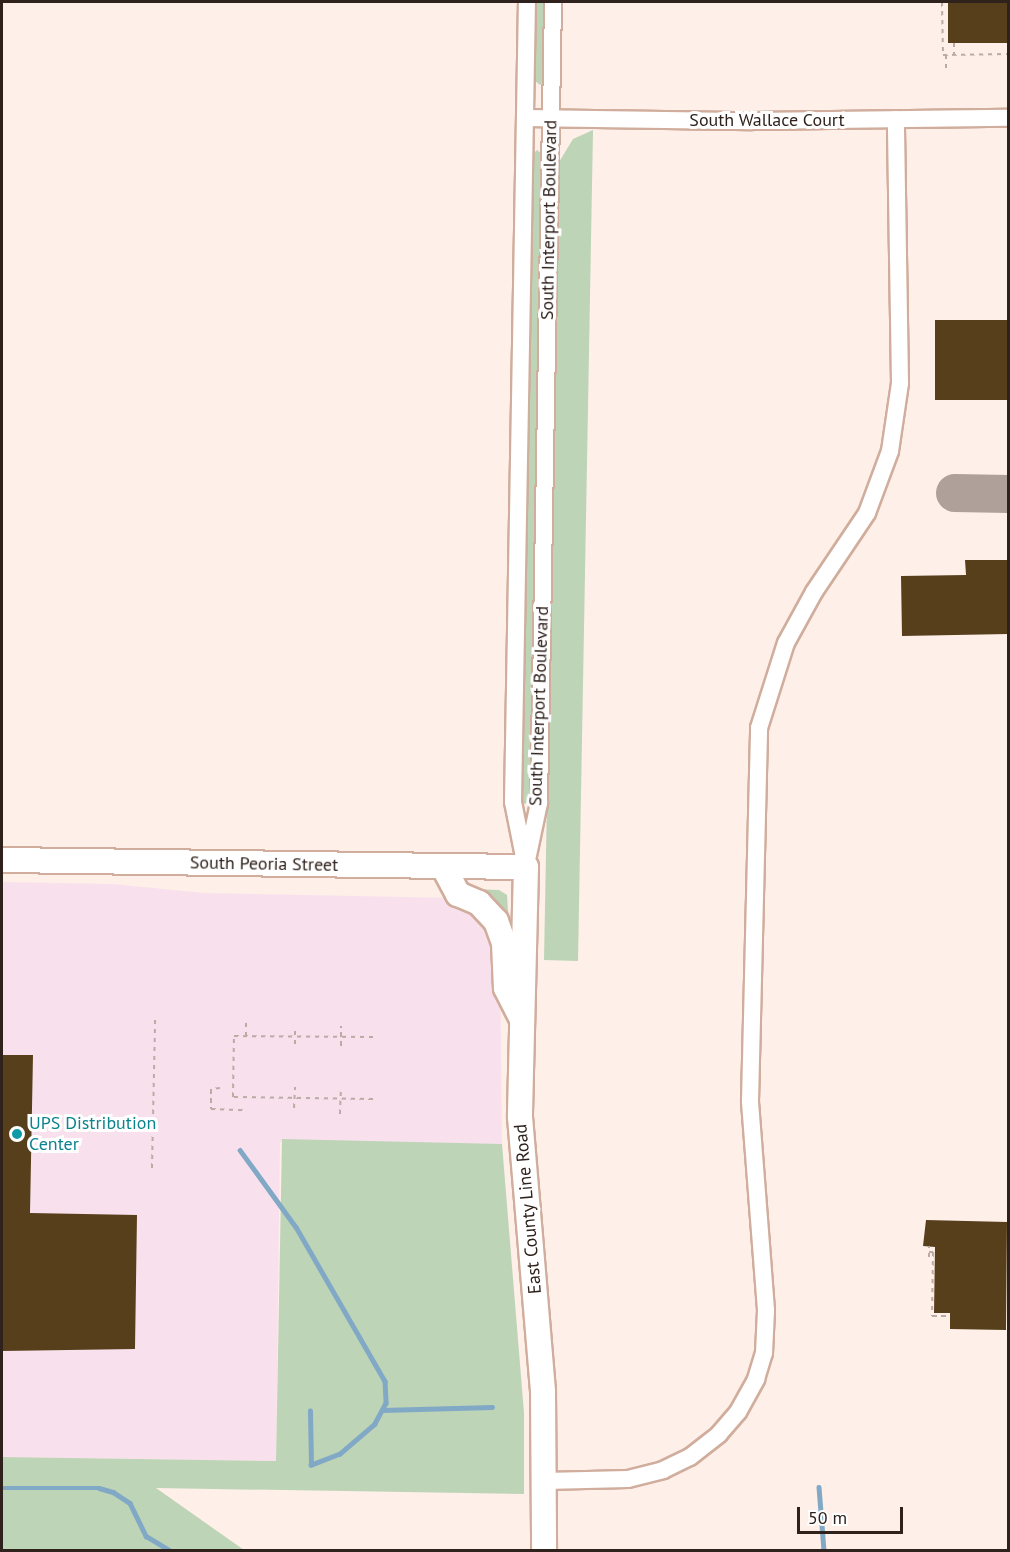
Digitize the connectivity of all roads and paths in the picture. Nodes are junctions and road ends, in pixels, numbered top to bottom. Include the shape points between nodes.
1 (527, 2) edge
2 (553, 2) edge
3 (942, 2) edge
4 (942, 15) junction
5 (949, 15) dead end
6 (954, 43) dead end
7 (1008, 54) edge
8 (946, 55) junction
9 (954, 55) junction
10 (946, 69) dead end
11 (1008, 117) edge
12 (525, 118) junction
13 (551, 118) junction
14 (896, 119) junction
15 (2, 860) edge
16 (443, 866) junction
17 (526, 867) junction
18 (155, 1020) dead end
19 (522, 1020) junction
20 (246, 1021) dead end
21 (295, 1026) dead end
22 (341, 1026) dead end
23 (246, 1036) junction
24 (295, 1037) junction
25 (341, 1037) junction
26 (373, 1037) dead end
27 (295, 1044) dead end
28 (341, 1046) dead end
29 (295, 1087) dead end
30 (341, 1088) dead end
31 (220, 1089) dead end
32 (295, 1098) junction
33 (341, 1099) junction
34 (373, 1099) dead end
35 (294, 1108) dead end
36 (245, 1110) dead end
37 (340, 1114) dead end
38 (152, 1168) dead end
39 (929, 1246) dead end
40 (929, 1252) junction
41 (929, 1257) dead end
42 (948, 1316) dead end
43 (545, 1481) junction
44 (544, 1551) edge

1 - 12 street, South Interport Boulevard
2 - 13 street, South Interport Boulevard
3 - 4 path
4 - 5 path
4 - 8 path
6 - 9 path
7 - 9 path
8 - 9 path
8 - 10 path
11 - 14 street, South Wallace Court
12 - 13 street, South Wallace Court
12 - 17 street, South Interport Boulevard via 513,802
13 - 14 street, South Wallace Court
13 - 17 street, South Interport Boulevard via 539,803
14 - 43 street via 900,357 895,429 867,513 814,592 783,649 759,728 750,1101 767,1325 760,1369 745,1401 728,1424 678,1464 628,1479
15 - 16 main road, South Peoria Street
16 - 17 main road, South Peoria Street
16 - 19 main road via 459,894 479,903 496,921 504,943 506,988
17 - 19 main road, East County Line Road
18 - 38 path
19 - 43 main road, East County Line Road via 520,1117 542,1372
20 - 23 path
21 - 24 path
22 - 25 path
23 - 24 path
23 - 32 path via 234,1036 233,1097
24 - 25 path
24 - 27 path
25 - 26 path
25 - 28 path
29 - 32 path
30 - 33 path
31 - 36 path via 211,1089 211,1109
32 - 33 path
32 - 35 path
33 - 34 path
33 - 37 path
39 - 40 path
40 - 41 path
40 - 42 path via 933,1252 932,1316
43 - 44 main road, East County Line Road

